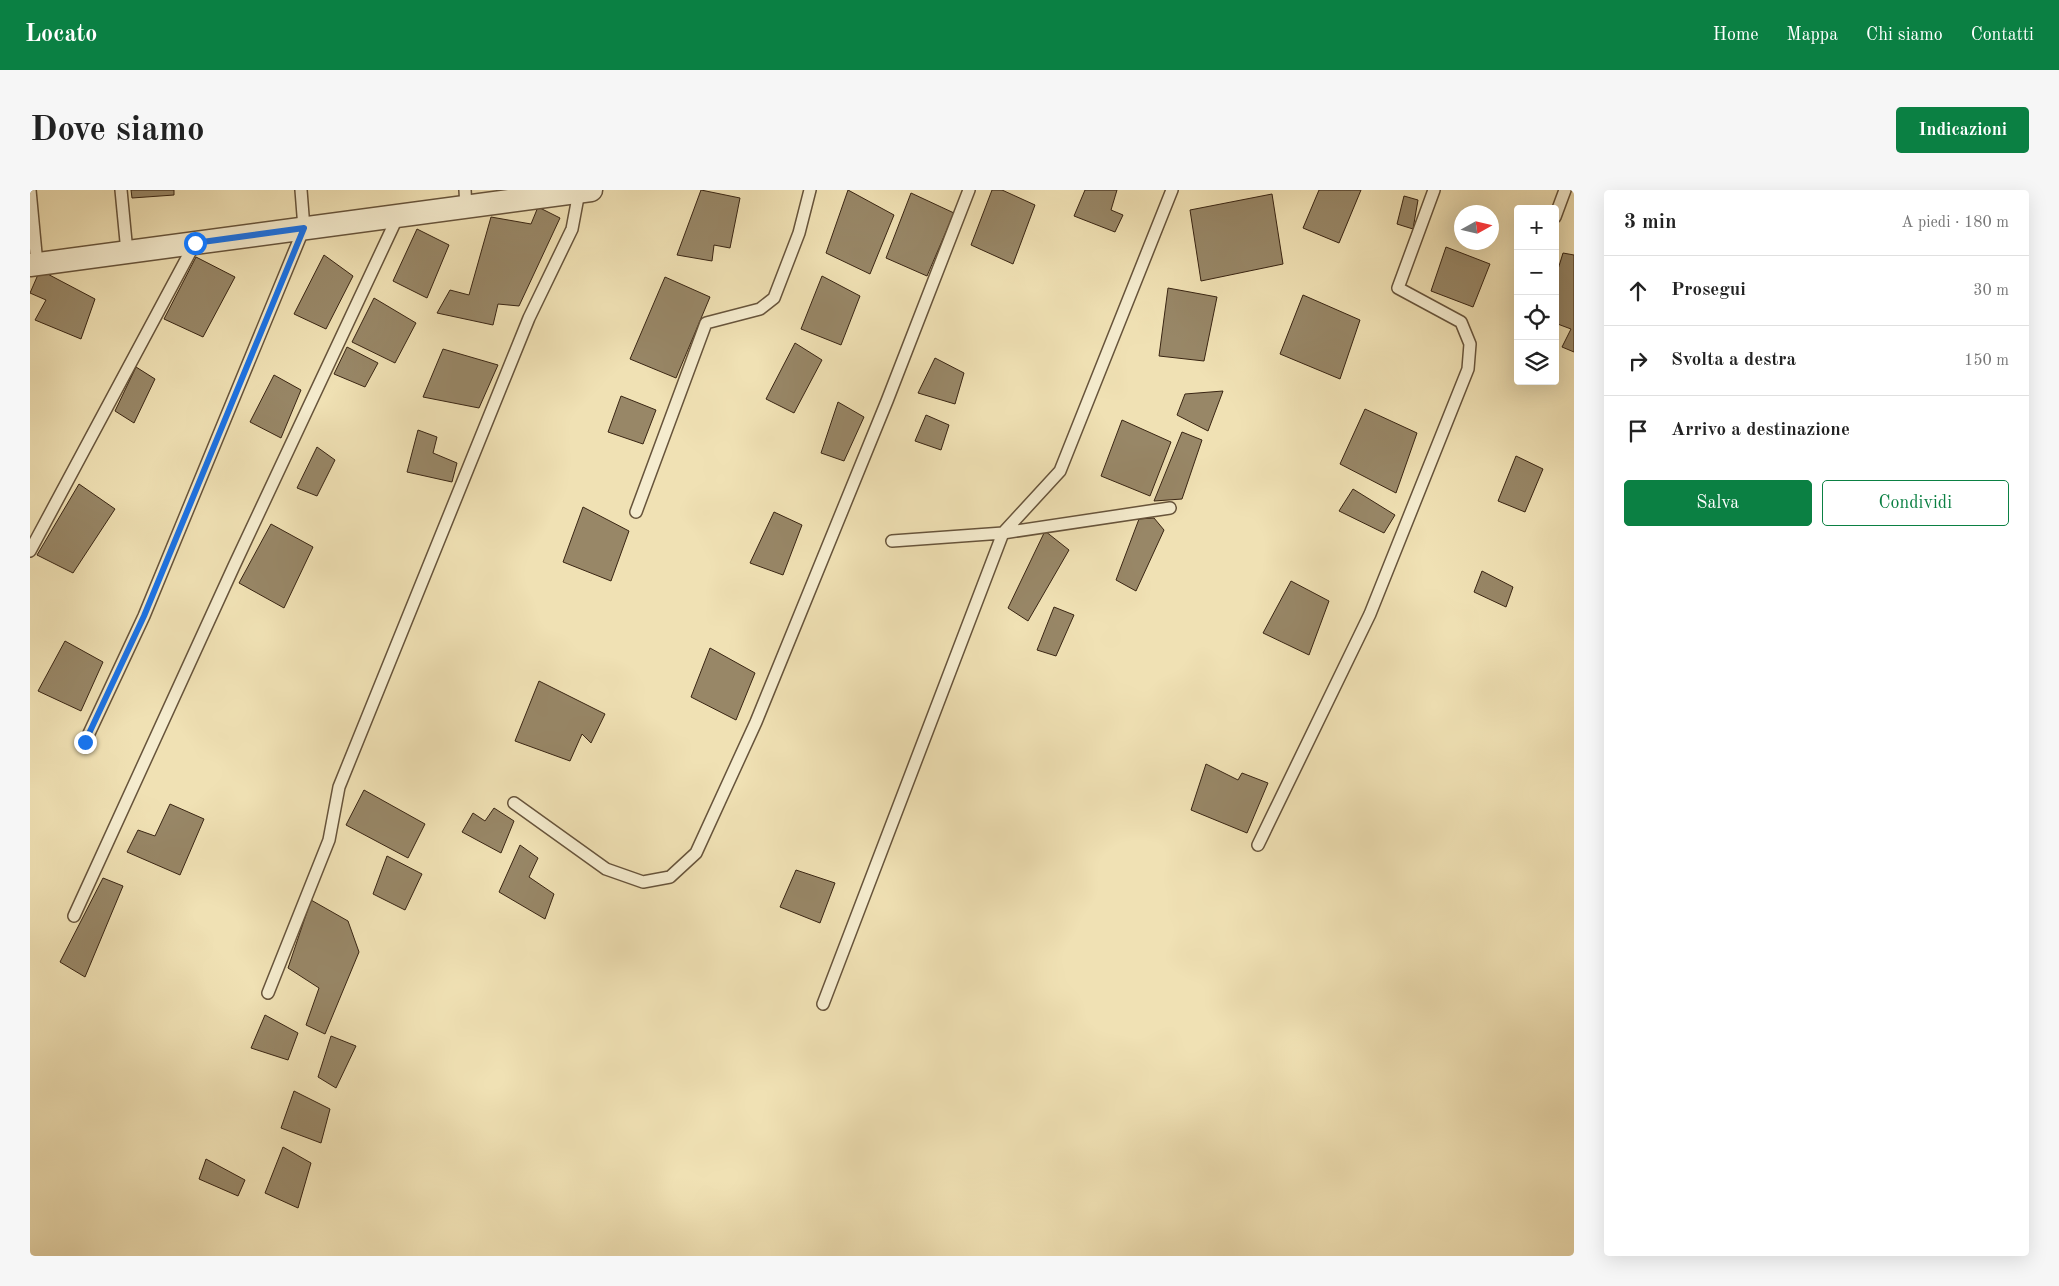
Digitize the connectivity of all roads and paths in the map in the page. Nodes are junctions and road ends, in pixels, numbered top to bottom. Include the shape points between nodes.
1 (30, 190) edge
2 (121, 190) edge
3 (301, 190) edge
4 (810, 190) edge
5 (969, 190) edge
6 (1172, 190) edge
7 (1434, 190) edge
8 (1565, 190) edge
9 (585, 191) edge
10 (466, 198) edge
11 (1559, 206) edge
12 (398, 216) junction
13 (304, 228) junction
14 (195, 243) junction
15 (127, 252) junction
16 (34, 265) edge
17 (1170, 508) dead end
18 (636, 512) dead end
19 (1003, 533) junction
20 (892, 541) dead end
21 (30, 551) edge
22 (85, 742) dead end
23 (514, 803) dead end
24 (1258, 845) dead end
25 (74, 916) dead end
26 (268, 993) dead end
27 (823, 1004) dead end

1 - 16 lane
2 - 15 lane
3 - 13 lane
4 - 18 lane via 799,233 774,298 760,309 706,323
5 - 23 lane via 756,722 696,853 670,877 643,882 606,869
6 - 19 lane via 1060,472
7 - 24 lane via 1398,288 1460,322 1470,344 1468,369 1370,614
8 - 11 lane
9 - 10 street
9 - 26 lane via 572,229 529,318 339,787 329,840
10 - 12 street
12 - 13 street
12 - 25 lane
13 - 14 street
13 - 22 lane via 144,616
14 - 15 street
14 - 21 lane
15 - 16 street
17 - 19 lane
19 - 20 lane
19 - 27 lane

